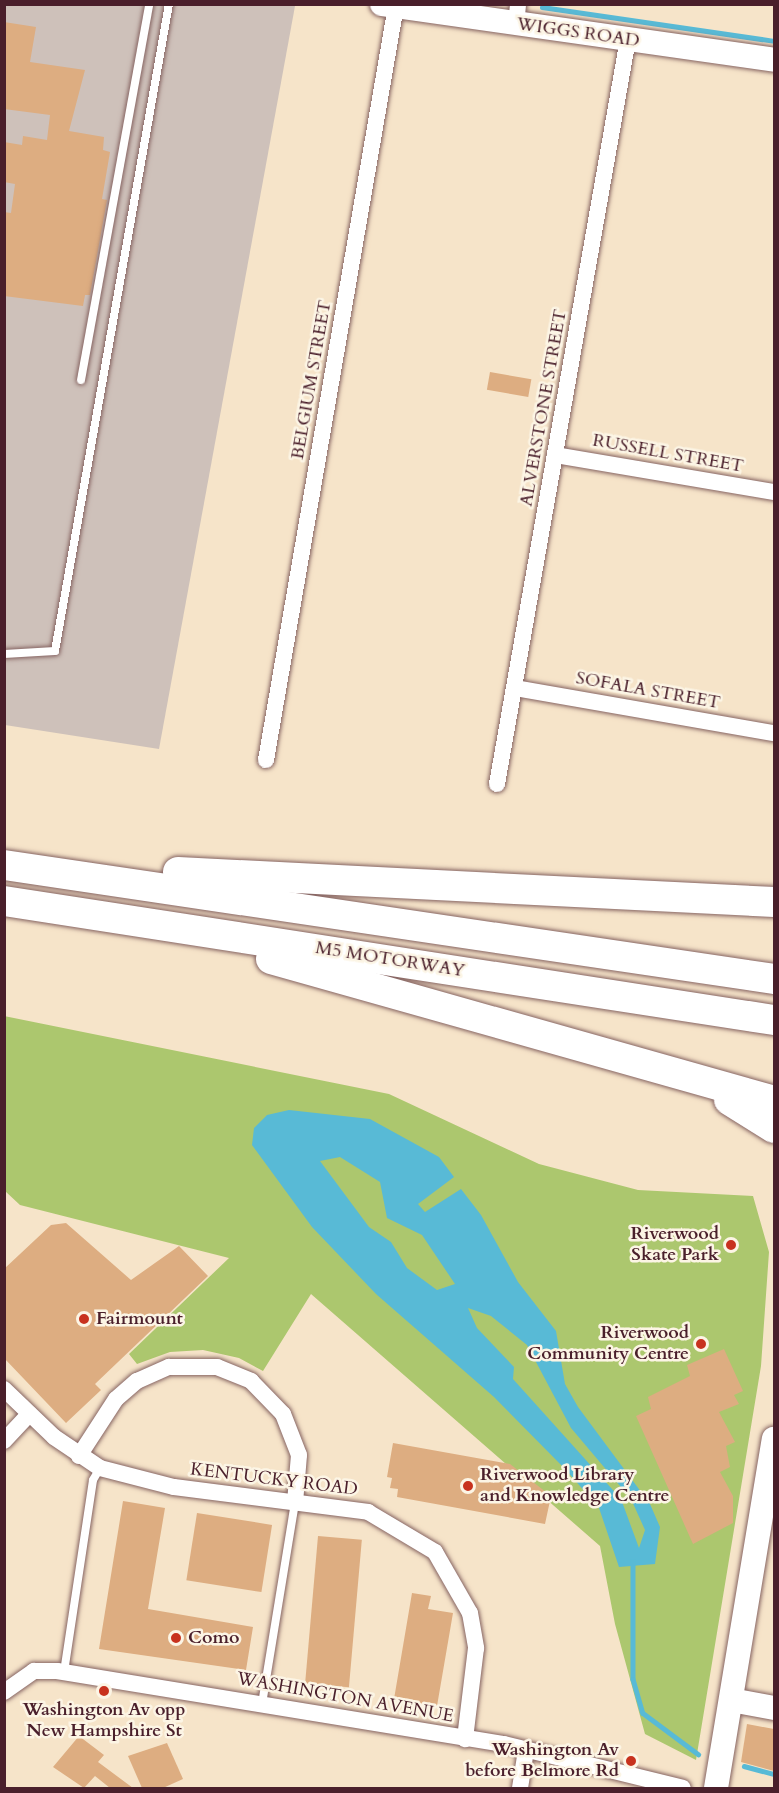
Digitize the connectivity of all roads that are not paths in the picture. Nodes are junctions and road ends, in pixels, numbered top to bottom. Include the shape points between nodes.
1 (149, 4) edge
2 (169, 4) edge
3 (389, 5) edge
4 (517, 14) edge
5 (628, 39) junction
6 (774, 60) edge
7 (81, 380) dead end
8 (555, 455) junction
9 (774, 492) edge
10 (4, 654) edge
11 (515, 688) junction
12 (774, 733) edge
13 (266, 760) dead end
14 (497, 784) dead end
15 (4, 860) edge
16 (4, 865) edge
17 (774, 902) edge
18 (13, 903) edge
19 (774, 979) edge
20 (774, 1020) edge
21 (621, 1058) junction
22 (774, 1101) edge
23 (774, 1128) edge
24 (4, 1389) edge
25 (29, 1414) junction
26 (774, 1439) edge
27 (4, 1441) edge
28 (79, 1456) junction
29 (100, 1468) junction
30 (296, 1503) junction
31 (64, 1672) junction
32 (4, 1692) edge
33 (731, 1700) junction
34 (262, 1704) junction
35 (774, 1708) edge
36 (465, 1738) junction
37 (526, 1749) junction
38 (520, 1788) edge
39 (683, 1788) edge
40 (716, 1788) edge

1 - 7 lane
2 - 10 lane via 55,651
3 - 4 main road, WIGGS ROAD
3 - 13 street, BELGIUM STREET
4 - 5 main road, WIGGS ROAD
5 - 6 main road, WIGGS ROAD
5 - 8 street, ALVERSTONE STREET
8 - 9 street, RUSSELL STREET
8 - 11 street, ALVERSTONE STREET
11 - 12 street, SOFALA STREET
11 - 14 street, ALVERSTONE STREET
15 - 17 highway via 345,883
16 - 19 highway, M5 MOTORWAY
18 - 20 highway, M5 MOTORWAY
18 - 21 highway via 375,985
21 - 22 highway
21 - 23 highway via 734,1102
24 - 25 street, KENTUCKY ROAD
25 - 27 street
25 - 28 street, KENTUCKY ROAD
26 - 33 main road
28 - 29 street, KENTUCKY ROAD
28 - 30 street via 116,1399 138,1381 169,1367 217,1367 251,1381 283,1414 299,1455
29 - 30 street, KENTUCKY ROAD via 131,1479
29 - 31 lane via 93,1480
30 - 34 lane
30 - 36 street, KENTUCKY ROAD via 368,1512 435,1552 470,1613 476,1648
31 - 32 street, WASHINGTON AVENUE via 34,1671
31 - 34 street, WASHINGTON AVENUE
33 - 35 main road
33 - 40 main road
34 - 36 street, WASHINGTON AVENUE
36 - 37 street, WASHINGTON AVENUE
37 - 38 street
37 - 39 street, WASHINGTON AVENUE

